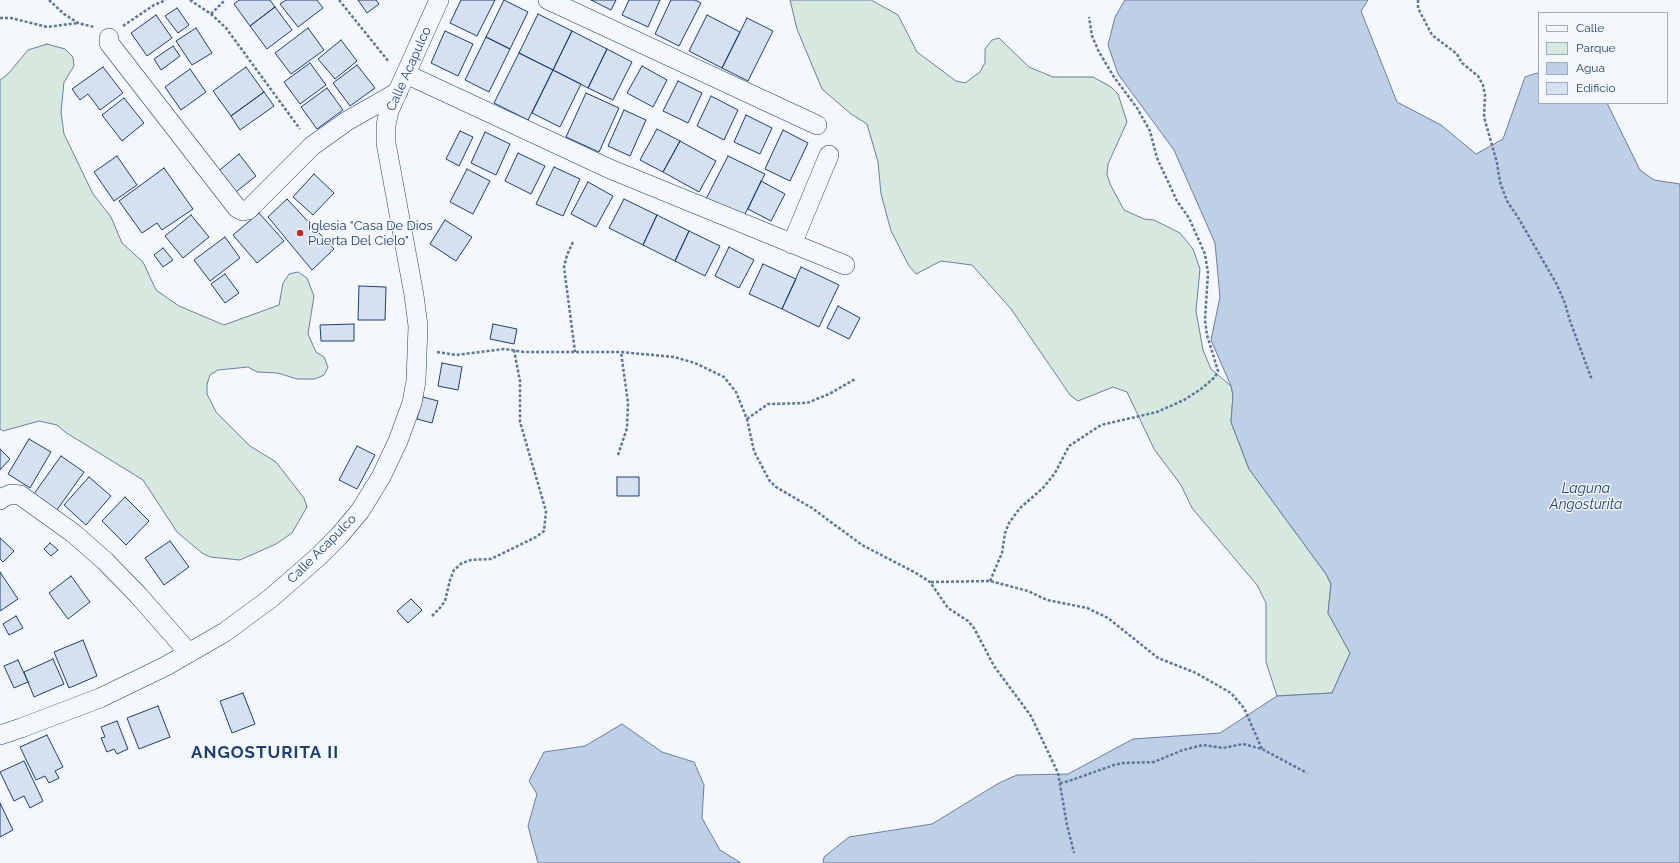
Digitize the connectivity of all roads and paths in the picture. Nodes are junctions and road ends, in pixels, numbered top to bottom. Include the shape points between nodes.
1 (49, 0) edge
2 (166, 0) edge
3 (190, 0) edge
4 (226, 0) edge
5 (339, 0) edge
6 (439, 0) edge
7 (548, 0) edge
8 (1418, 0) edge
9 (211, 14) junction
10 (1089, 17) dead end
11 (0, 18) edge
12 (109, 38) joint
13 (402, 82) junction
14 (816, 125) dead end
15 (312, 146) junction
16 (829, 155) dead end
17 (573, 242) dead end
18 (792, 244) junction
19 (845, 265) dead end
20 (514, 350) junction
21 (417, 351) junction
22 (575, 352) junction
23 (621, 352) junction
24 (855, 379) dead end
25 (1592, 380) dead end
26 (747, 419) junction
27 (618, 455) dead end
28 (6, 497) edge
29 (990, 581) junction
30 (930, 582) junction
31 (432, 616) dead end
32 (189, 653) junction
33 (0, 735) edge
34 (1262, 749) junction
35 (1307, 773) dead end
36 (1060, 783) junction
37 (1074, 853) dead end

1 - 11 path via 78,23 47,27 11,18
2 - 12 path via 112,33
3 - 9 path
4 - 9 path
5 - 13 path
6 - 13 street, Calle Acapulco
7 - 14 street
8 - 25 path via 1418,8 1432,35 1457,54 1483,85 1484,117 1507,201 1556,283
9 - 15 path via 226,28
10 - 29 path via 1092,36 1099,52 1150,131 1157,158 1205,254 1208,273 1205,320 1218,371 1201,389 1184,400 1157,412 1101,425 1069,446 1055,473 1043,488 1020,508 1009,523 1002,553
12 - 15 street via 109,43 237,208 248,210
13 - 15 street
13 - 18 street
13 - 21 street, Calle Acapulco via 389,111 386,144 414,295 418,326
16 - 18 street
17 - 22 path via 564,267
18 - 19 street
20 - 21 path via 456,355 427,350
20 - 22 path
20 - 31 path via 520,380 520,422 546,511 544,531 491,559 462,563 454,570 445,601
21 - 32 street, Calle Acapulco via 416,380 406,422 381,477 360,511 340,536 276,594 231,628
22 - 23 path
23 - 26 path via 674,357 724,376 736,392
23 - 27 path via 626,377 628,421
24 - 26 path via 807,403 768,404
26 - 30 path via 754,451 776,487 812,508 862,545
28 - 32 street via 20,495 73,533 139,596
29 - 30 path
29 - 34 path via 1028,591 1046,600 1087,608 1108,618 1158,658 1196,673 1232,693 1244,708
30 - 36 path via 948,608 974,628 994,666 1031,716 1058,773
32 - 33 street, Calle Acapulco via 100,698
34 - 35 path
34 - 36 path via 1243,744 1223,748 1203,745 1154,762 1114,765
36 - 37 path

